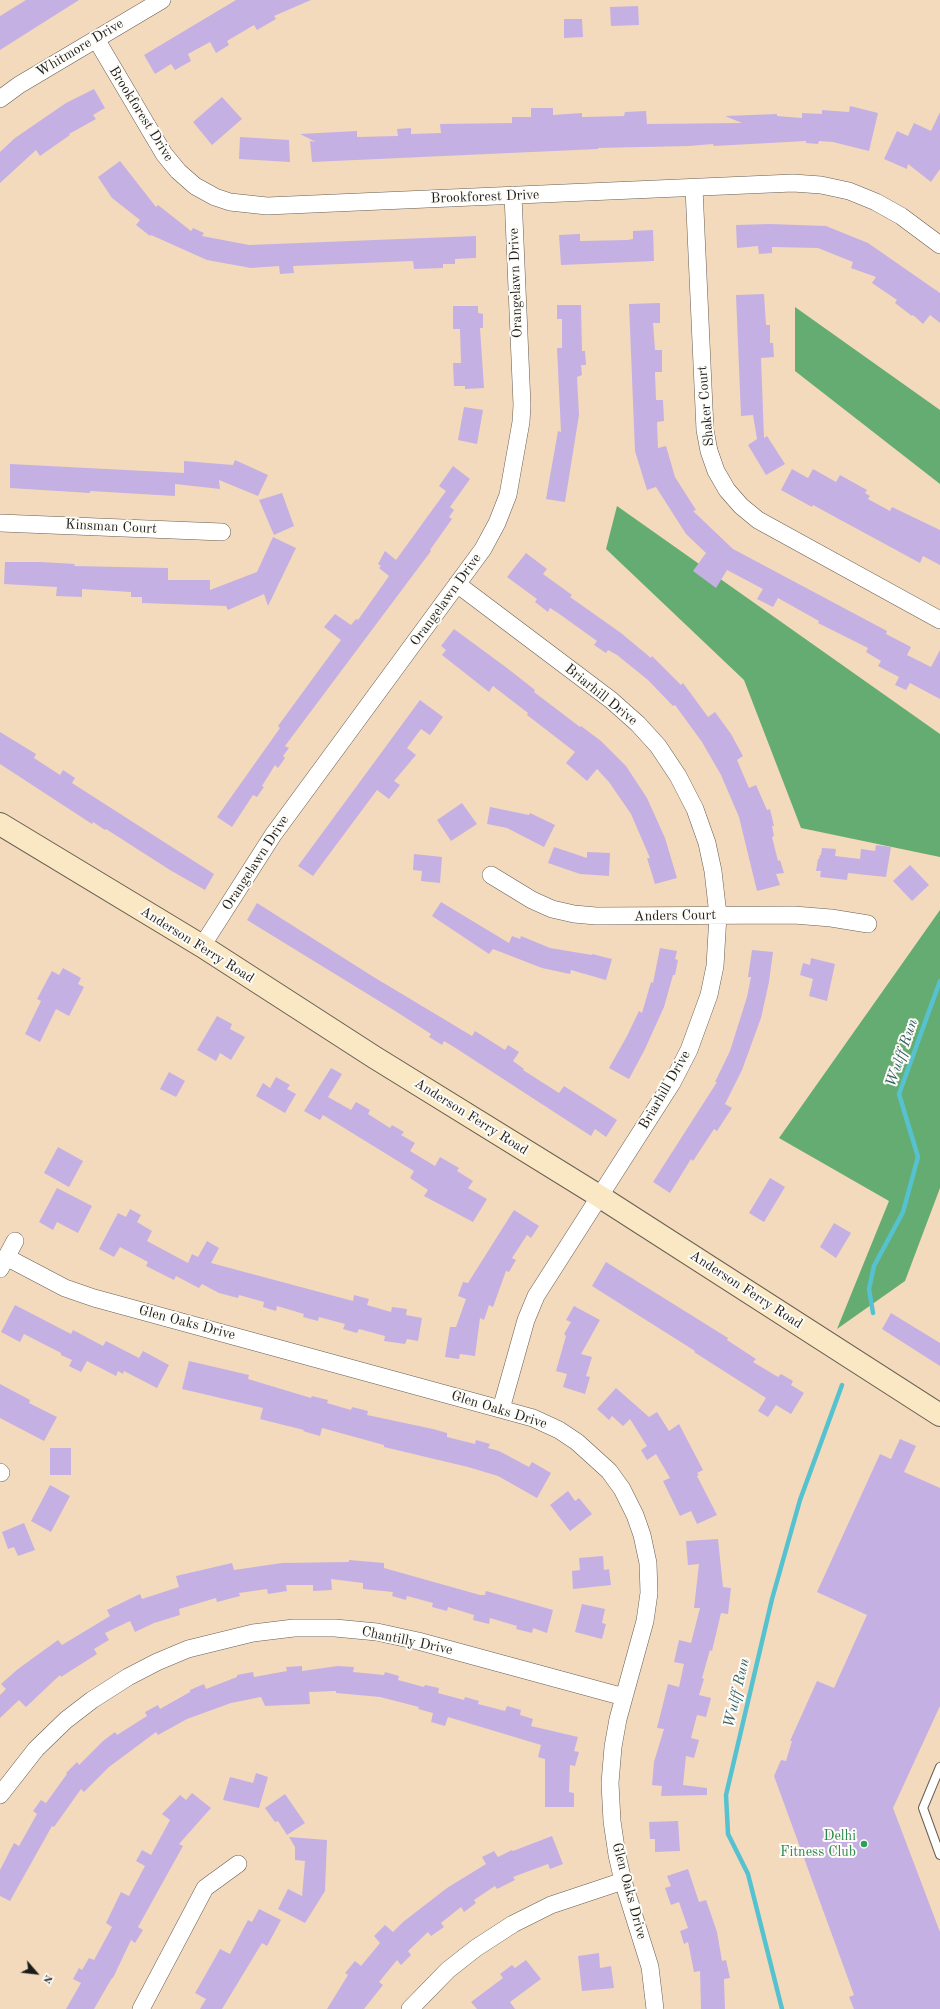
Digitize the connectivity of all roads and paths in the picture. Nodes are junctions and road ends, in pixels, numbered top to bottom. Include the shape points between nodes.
1 (162, 0) edge
2 (96, 39) junction
3 (0, 99) edge
4 (694, 188) junction
5 (513, 195) junction
6 (940, 245) edge
7 (0, 522) edge
8 (222, 532) dead end
9 (457, 584) junction
10 (940, 620) edge
11 (0, 824) edge
12 (491, 874) dead end
13 (718, 915) junction
14 (868, 924) dead end
15 (202, 946) junction
16 (599, 1196) junction
17 (14, 1241) dead end
18 (3, 1263) edge
19 (501, 1409) junction
20 (940, 1415) edge
21 (624, 1697) junction
22 (940, 1767) edge
23 (0, 1795) edge
24 (940, 1855) edge
25 (238, 1864) dead end
26 (623, 1881) junction
27 (141, 2009) edge
28 (410, 2009) edge
29 (655, 2009) edge

1 - 2 street, Whitmore Drive
2 - 3 street, Whitmore Drive
2 - 5 street, Brookforest Drive via 164,154 178,171 215,197 230,202 267,206
4 - 5 street, Brookforest Drive
4 - 6 street, Brookforest Drive via 792,183 821,185 849,191 902,216
4 - 10 street, Shaker Court via 705,430 716,471 727,490 758,520
5 - 9 street, Orangelawn Drive via 521,422 508,495 497,523 483,549
7 - 8 street, Kinsman Court
9 - 13 street, Briarhill Drive via 611,700 658,746 678,776 695,809 707,843
9 - 15 street, Orangelawn Drive via 273,835
11 - 15 street, Anderson Ferry Road
12 - 13 street, Anders Court via 532,900 574,914
13 - 14 street, Anders Court via 794,915
13 - 16 street, Briarhill Drive via 715,966 709,995 689,1050 672,1083
15 - 16 street, Anderson Ferry Road via 374,1057
16 - 19 street, Briarhill Drive via 536,1296 526,1320
16 - 20 street, Anderson Ferry Road
17 - 18 street
18 - 19 street, Glen Oaks Drive via 94,1298
19 - 21 street, Glen Oaks Drive via 533,1418 577,1442 609,1472 622,1489 635,1514 648,1564 649,1592 645,1621
21 - 23 street, Chantilly Drive via 377,1632 336,1628 294,1628 253,1633 188,1650 157,1662 92,1700 66,1720 36,1749
21 - 26 street, Glen Oaks Drive via 613,1747 610,1783 612,1821
22 - 24 lane via 923,1808
25 - 27 street via 205,1888
26 - 28 street via 552,1905 513,1924 448,1970
26 - 29 street, Glen Oaks Drive via 650,1967

